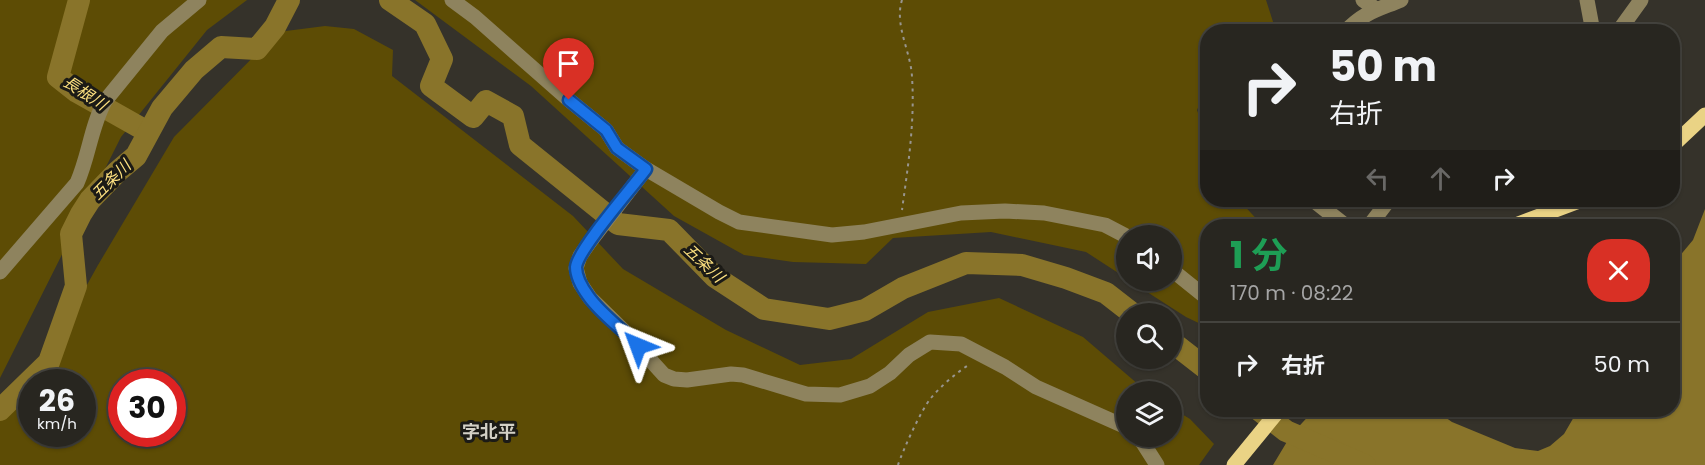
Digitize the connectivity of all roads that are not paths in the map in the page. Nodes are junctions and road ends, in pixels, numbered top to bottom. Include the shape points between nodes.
1 (199, 0) edge
2 (452, 0) edge
3 (1401, 0) edge
4 (1587, 0) edge
5 (1641, 0) edge
6 (1370, 4) edge
7 (1353, 24) edge
8 (1592, 24) edge
9 (1624, 24) edge
10 (1705, 115) edge
11 (1680, 138) edge
12 (646, 169) junction
13 (1322, 207) edge
14 (1384, 207) edge
15 (1561, 207) edge
16 (1337, 219) edge
17 (1374, 219) edge
18 (1531, 219) edge
19 (1116, 231) edge
20 (0, 272) edge
21 (1182, 278) edge
22 (1200, 293) edge
23 (1274, 417) edge
24 (1116, 423) edge
25 (1146, 447) edge
26 (1157, 465) edge
27 (1234, 465) edge

1 - 20 street via 162,31 105,101 77,183
2 - 12 street via 606,130 617,148
3 - 6 street
4 - 8 street
5 - 9 street
6 - 7 street
10 - 11 main road
12 - 19 street via 740,222 832,235 961,213 1005,211 1044,213
12 - 24 street via 580,256 576,268 590,298 664,375 687,380 743,375 806,394 840,395 870,386 930,342 961,344 1036,387
13 - 16 street
14 - 17 street
15 - 18 main road
21 - 22 street
23 - 27 main road
25 - 26 street

